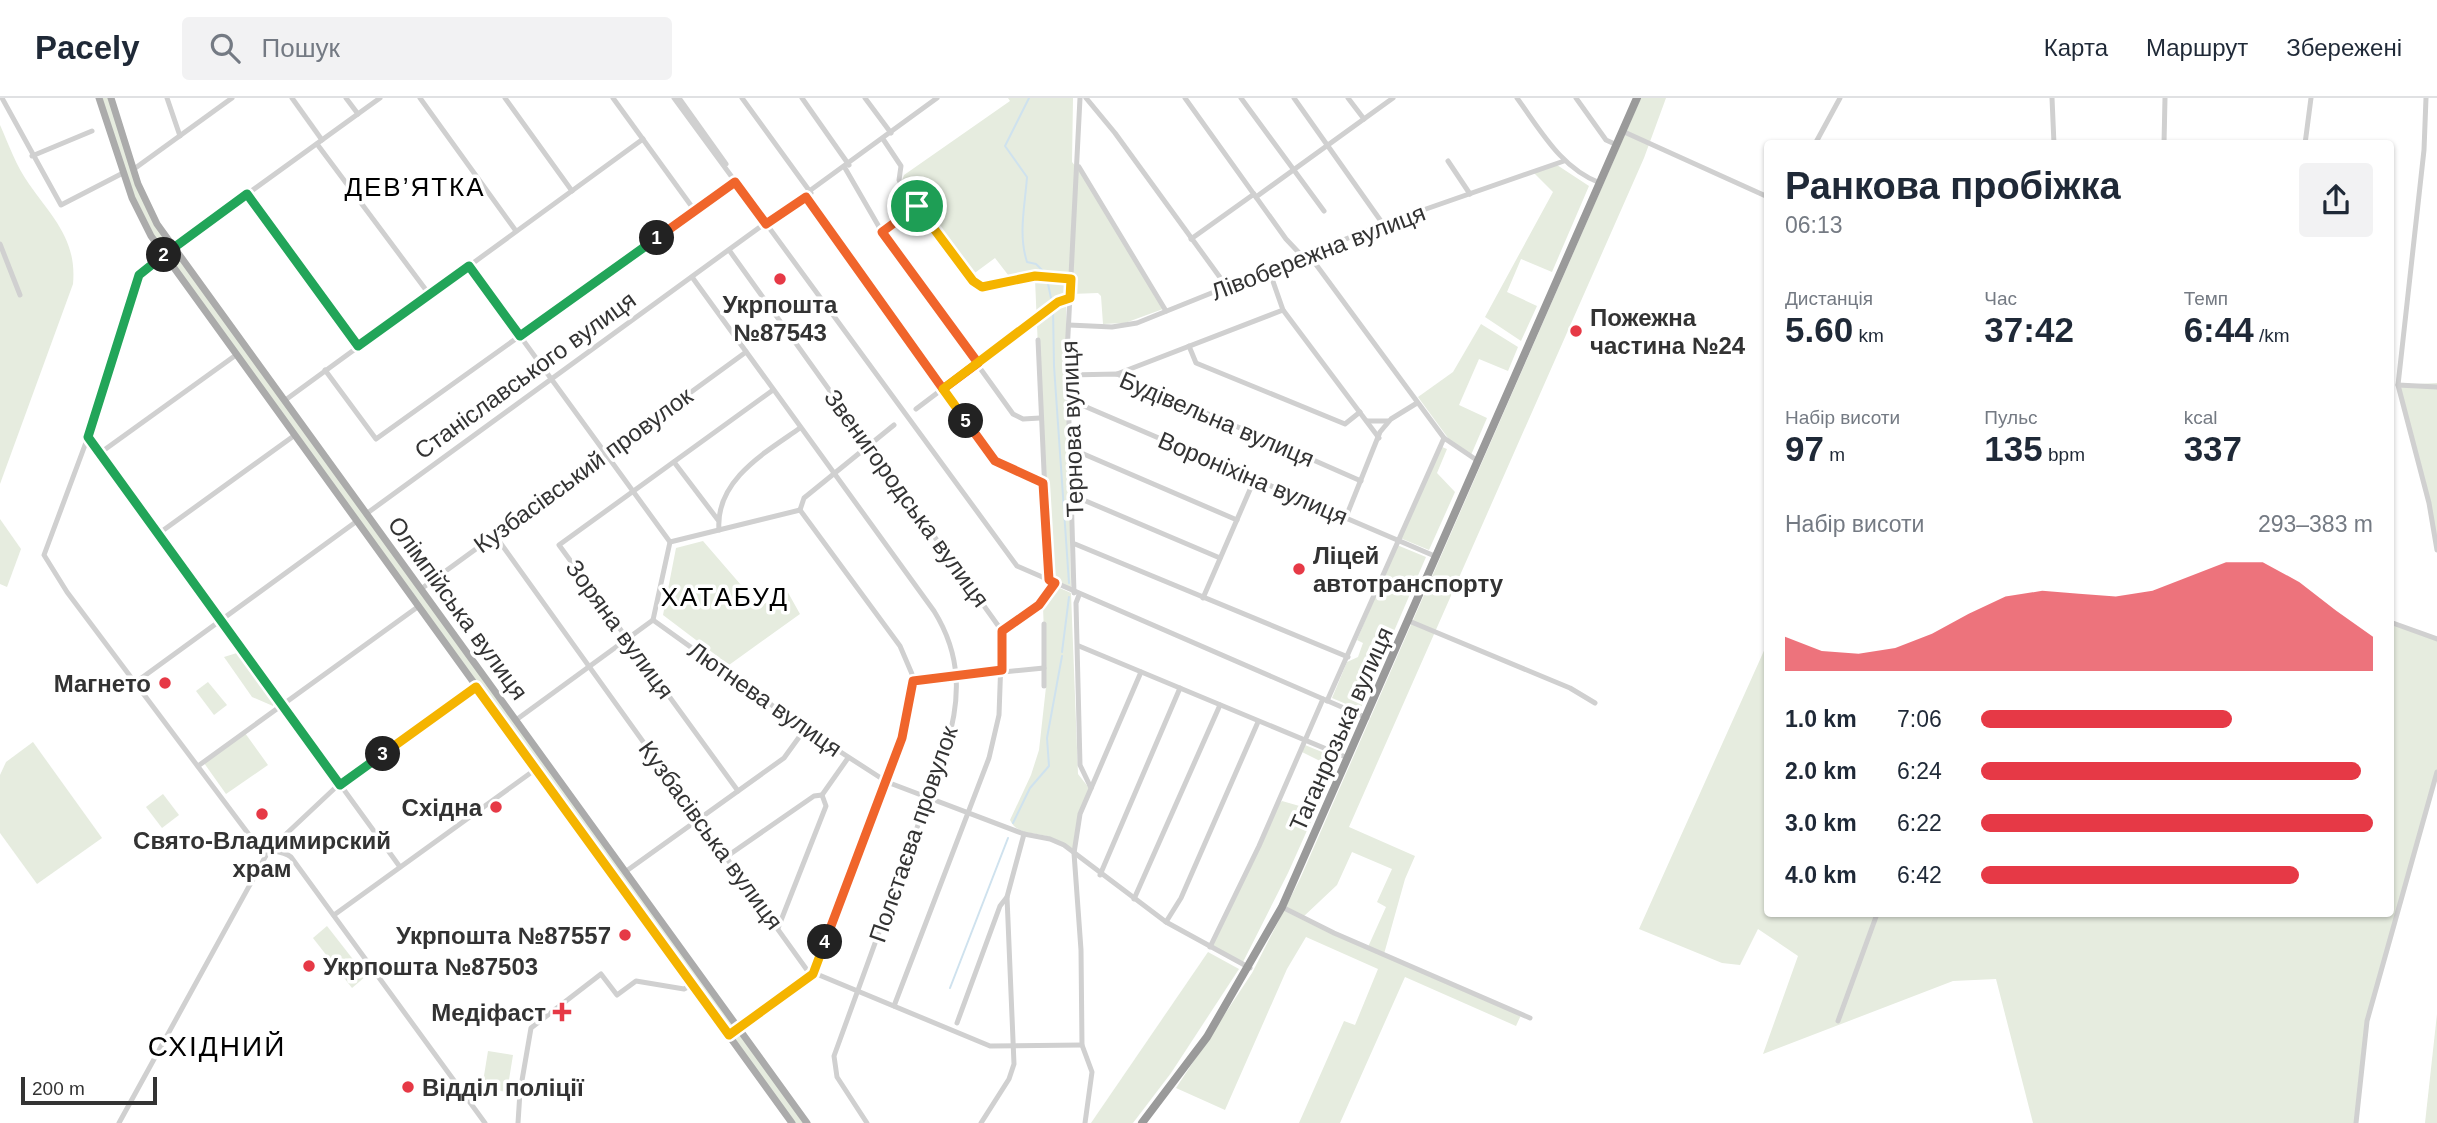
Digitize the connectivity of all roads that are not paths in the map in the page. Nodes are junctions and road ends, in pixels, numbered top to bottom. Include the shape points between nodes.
1 (2, 98) edge
2 (99, 98) edge
3 (111, 98) edge
4 (167, 98) edge
5 (232, 98) edge
6 (292, 98) edge
7 (346, 98) edge
8 (380, 98) edge
9 (420, 98) edge
10 (505, 98) edge
11 (613, 98) edge
12 (676, 98) edge
13 (742, 98) edge
14 (802, 98) edge
15 (865, 98) edge
16 (1080, 98) edge
17 (1086, 98) edge
18 (1185, 98) edge
19 (1241, 98) edge
20 (1294, 98) edge
21 (1349, 98) edge
22 (1393, 98) edge
23 (1517, 98) edge
24 (1576, 98) edge
25 (1637, 98) edge
26 (1840, 98) edge
27 (2052, 98) edge
28 (2165, 98) edge
29 (2311, 98) edge
30 (2426, 98) edge
31 (932, 99) edge
32 (358, 114) junction
33 (1364, 119) junction
34 (92, 131) dead end
35 (1622, 131) junction
36 (891, 133) junction
37 (180, 136) junction
38 (643, 139) junction
39 (883, 139) junction
40 (1817, 140) edge
41 (2054, 140) edge
42 (2164, 140) edge
43 (2306, 140) edge
44 (320, 142) junction
45 (1613, 143) junction
46 (1328, 145) junction
47 (32, 156) junction
48 (1448, 161) dead end
49 (1563, 161) junction
50 (847, 166) junction
51 (1079, 167) junction
52 (134, 169) junction
53 (1293, 170) junction
54 (123, 173) junction
55 (736, 181) junction
56 (1600, 183) junction
57 (572, 191) junction
58 (247, 194) junction
59 (1470, 194) junction
60 (808, 195) junction
61 (1764, 195) edge
62 (1255, 196) junction
63 (917, 206) junction
64 (695, 211) junction
65 (1324, 211) dead end
66 (767, 223) junction
67 (1383, 224) junction
68 (516, 231) junction
69 (882, 232) junction
70 (1191, 239) junction
71 (0, 244) edge
72 (174, 247) junction
73 (729, 250) junction
74 (164, 255) junction
75 (1306, 256) junction
76 (469, 266) junction
77 (1269, 270) junction
78 (692, 277) junction
79 (1071, 279) junction
80 (1227, 287) junction
81 (429, 294) junction
82 (20, 295) dead end
83 (1070, 298) junction
84 (1283, 310) junction
85 (1166, 311) junction
86 (1069, 326) junction
87 (520, 336) junction
88 (1038, 340) dead end
89 (358, 346) junction
90 (1189, 346) junction
91 (746, 352) junction
92 (236, 355) junction
93 (978, 363) junction
94 (325, 370) junction
95 (1117, 374) junction
96 (1069, 375) junction
97 (552, 379) junction
98 (2398, 385) junction
99 (2437, 387) edge
100 (943, 389) junction
101 (773, 390) junction
102 (1070, 400) junction
103 (284, 401) junction
104 (1417, 403) junction
105 (916, 409) dead end
106 (1360, 412) junction
107 (1040, 418) junction
108 (1391, 419) junction
109 (1367, 422) junction
110 (894, 425) dead end
111 (800, 428) junction
112 (295, 435) junction
113 (88, 437) junction
114 (1379, 438) junction
115 (1444, 438) junction
116 (868, 445) junction
117 (1072, 449) junction
118 (100, 453) junction
119 (606, 453) junction
120 (1478, 461) junction
121 (674, 462) junction
122 (833, 473) junction
123 (1255, 478) junction
124 (1361, 481) junction
125 (1043, 483) junction
126 (634, 491) junction
127 (1074, 496) junction
128 (800, 510) junction
129 (366, 514) junction
130 (1346, 517) junction
131 (718, 520) junction
132 (1237, 520) junction
133 (357, 522) junction
134 (719, 530) junction
135 (158, 534) junction
136 (494, 534) junction
137 (1397, 540) junction
138 (670, 542) junction
139 (1074, 544) junction
140 (2437, 550) edge
141 (1437, 557) junction
142 (1220, 558) junction
143 (1052, 582) junction
144 (421, 589) junction
145 (1077, 594) junction
146 (1203, 598) junction
147 (419, 606) junction
148 (220, 620) junction
149 (653, 620) junction
150 (1409, 621) junction
151 (2394, 623) edge
152 (1044, 624) dead end
153 (1002, 631) junction
154 (627, 639) junction
155 (2437, 639) edge
156 (1079, 646) junction
157 (1348, 657) junction
158 (589, 666) junction
159 (1044, 668) junction
160 (1002, 670) junction
161 (1141, 672) junction
162 (958, 676) junction
163 (913, 681) junction
164 (136, 682) junction
165 (1044, 686) dead end
166 (476, 687) junction
167 (1180, 688) junction
168 (1325, 700) junction
169 (1595, 703) dead end
170 (282, 705) junction
171 (1220, 705) junction
172 (1367, 718) junction
173 (516, 720) junction
174 (1258, 722) junction
175 (505, 727) junction
176 (805, 729) junction
177 (1305, 740) junction
178 (848, 758) junction
179 (1349, 758) junction
180 (198, 766) junction
181 (536, 769) junction
182 (2437, 772) edge
183 (887, 782) junction
184 (340, 785) junction
185 (1091, 788) junction
186 (738, 791) junction
187 (822, 795) junction
188 (928, 800) junction
189 (969, 814) junction
190 (699, 819) junction
191 (1024, 835) junction
192 (269, 850) junction
193 (1074, 853) junction
194 (726, 857) junction
195 (400, 867) junction
196 (625, 872) junction
197 (1100, 875) junction
198 (1007, 897) junction
199 (1134, 899) junction
200 (1282, 907) junction
201 (334, 915) junction
202 (1876, 917) edge
203 (1166, 922) junction
204 (778, 928) junction
205 (1210, 947) junction
206 (1250, 968) junction
207 (813, 974) junction
208 (692, 985) junction
209 (857, 990) junction
210 (894, 1006) junction
211 (1530, 1018) dead end
212 (1838, 1021) dead end
213 (957, 1023) dead end
214 (738, 1028) junction
215 (729, 1035) junction
216 (1082, 1045) junction
217 (1015, 1046) junction
218 (119, 1123) edge
219 (485, 1123) edge
220 (518, 1123) edge
221 (792, 1123) edge
222 (807, 1123) edge
223 (867, 1123) edge
224 (981, 1123) edge
225 (1085, 1123) edge
226 (1142, 1123) edge
227 (2356, 1123) edge

1 - 47 street
2 - 54 main road, Олімпійська вулиця
3 - 52 main road, Олімпійська вулиця
4 - 37 street
5 - 37 street
6 - 44 street
7 - 32 street
8 - 32 street
9 - 68 street
10 - 57 street
11 - 38 street
12 - 55 street
13 - 60 street
14 - 50 street
15 - 36 street
16 - 51 street, Тернова вулиця
17 - 70 street
18 - 62 street
19 - 53 street
20 - 46 street
21 - 33 street
22 - 33 street
23 - 49 street
24 - 45 street
25 - 35 highway, Таганрозька вулиця
26 - 40 street
27 - 41 street
28 - 42 street
29 - 43 street
30 - 98 street
31 - 36 street, Станіславського вулиця
32 - 44 street
33 - 46 street
34 - 47 street
35 - 45 highway, Таганрозька вулиця
35 - 61 street
36 - 39 street, Станіславського вулиця
37 - 52 street
38 - 57 street
38 - 64 street
39 - 50 street, Станіславського вулиця
39 - 63 street via 901,166 900,183
44 - 58 street
44 - 81 street
45 - 56 highway, Таганрозька вулиця
46 - 53 street
46 - 67 street
47 - 54 street via 61,205
48 - 59 street
49 - 56 street
49 - 59 street, Лівобережна вулиця
50 - 60 street, Станіславського вулиця
50 - 69 street
51 - 79 street, Тернова вулиця
51 - 85 street
52 - 54 main road
52 - 72 main road, Олімпійська вулиця via 152,217
53 - 62 street
53 - 65 street
54 - 74 main road, Олімпійська вулиця via 138,214
55 - 64 street
55 - 66 street
56 - 120 highway, Таганрозька вулиця
57 - 68 street
58 - 72 street
58 - 89 street
59 - 67 street, Лівобережна вулиця
60 - 66 street, Станіславського вулиця
60 - 100 street
62 - 70 street
62 - 75 street
63 - 69 street
63 - 79 street via 982,287 1035,276
64 - 87 street
66 - 73 street, Станіславського вулиця
66 - 143 street via 1017,566
67 - 75 street, Лівобережна вулиця
68 - 76 street
69 - 93 street
70 - 80 street
71 - 82 street
72 - 74 main road
72 - 103 main road, Олімпійська вулиця
73 - 78 street, Станіславського вулиця
73 - 116 street, Звенигородська вулиця
74 - 92 main road, Олімпійська вулиця
74 - 113 street via 139,275
75 - 77 street, Лівобережна вулиця
75 - 104 street
76 - 81 street
76 - 87 street
77 - 80 street, Лівобережна вулиця
77 - 84 street
78 - 91 street, Полєтаєва провулок
78 - 97 street, Станіславського вулиця
79 - 83 street, Тернова вулиця
80 - 85 street, Лівобережна вулиця
81 - 89 street
83 - 86 street, Тернова вулиця
83 - 93 street via 1058,302
84 - 90 street
84 - 106 street
85 - 86 street, Лівобережна вулиця via 1125,326
86 - 96 street, Тернова вулиця
87 - 94 street via 376,439
87 - 97 street
88 - 107 street, Тернова вулиця
89 - 94 street
90 - 95 street
90 - 106 street via 1196,363 1345,424
91 - 101 street, Полєтаєва провулок
91 - 119 street, Кузбасівський провулок
92 - 112 main road, Олімпійська вулиця
92 - 118 street
93 - 100 street
93 - 107 street via 1013,414
94 - 103 street
95 - 96 street, Будівельна вулиця
95 - 124 street, Будівельна вулиця
96 - 102 street, Тернова вулиця
97 - 119 street
97 - 129 street, Станіславського вулиця
98 - 99 street
98 - 140 street via 2430,503
100 - 105 street
100 - 125 street via 995,461
101 - 111 street, Полєтаєва провулок
101 - 121 street, Зоряна вулиця
102 - 117 street, Тернова вулиця
102 - 123 street, Вороніхіна вулиця
103 - 129 main road, Олімпійська вулиця
104 - 108 street
104 - 115 street
106 - 109 street
107 - 125 street, Тернова вулиця
108 - 109 street
108 - 114 street
109 - 114 street
110 - 116 street
111 - 122 street, Полєтаєва провулок
111 - 131 street via 736,479
112 - 133 main road, Олімпійська вулиця
112 - 135 street
113 - 118 street
113 - 164 street via 44,555
114 - 124 street
115 - 120 street
115 - 137 street
116 - 122 street
116 - 153 street, Звенигородська вулиця
117 - 127 street, Тернова вулиця
117 - 132 street
118 - 135 street
119 - 126 street
119 - 136 street, Кузбасівський провулок
120 - 141 highway, Таганрозька вулиця
121 - 126 street, Зоряна вулиця
121 - 131 street
122 - 128 street via 802,499
122 - 162 street, Полєтаєва провулок via 941,623
123 - 130 street, Вороніхіна вулиця
123 - 132 street
124 - 130 street
125 - 143 street, Тернова вулиця
126 - 138 street
126 - 154 street, Зоряна вулиця via 559,545
127 - 139 street, Тернова вулиця
127 - 142 street
128 - 134 street
128 - 163 street via 900,646
129 - 133 main road, Станіславського вулиця
129 - 144 main road, Олімпійська вулиця
130 - 137 street, Вороніхіна вулиця
131 - 134 street
132 - 142 street
133 - 147 main road, Олімпійська вулиця
133 - 148 street, Станіславського вулиця
134 - 138 street
135 - 148 street
136 - 144 street, Кузбасівський провулок
136 - 158 street, Кузбасівська вулиця
137 - 141 street, Вороніхіна вулиця
137 - 157 street
138 - 149 street
139 - 145 street, Тернова вулиця
139 - 146 street
141 - 150 highway, Таганрозька вулиця
142 - 146 street
143 - 145 street
143 - 153 street via 1039,605
144 - 173 main road, Олімпійська вулиця
145 - 156 street, Тернова вулиця
145 - 168 street
146 - 157 street
147 - 166 main road, Олімпійська вулиця
147 - 170 street
148 - 164 street, Станіславського вулиця
148 - 170 street
149 - 154 street
149 - 176 street, Лютнева вулиця
150 - 169 street via 1570,688
150 - 172 highway, Таганрозька вулиця
151 - 155 street
152 - 159 street
153 - 160 street, Звенигородська вулиця
154 - 158 street
154 - 186 street, Зоряна вулиця
156 - 161 street
156 - 185 street, Тернова вулиця via 1080,765
157 - 168 street
158 - 173 street
158 - 190 street, Кузбасівська вулиця
159 - 160 street
159 - 165 street
160 - 162 street
160 - 189 street, Звенигородська вулиця via 995,737
161 - 167 street
161 - 185 street
162 - 163 street
162 - 188 street, Полєтаєва провулок via 950,734
163 - 183 street via 906,724
164 - 180 street
166 - 175 main road, Олімпійська вулиця
166 - 184 street
167 - 171 street
167 - 197 street
168 - 172 street
168 - 177 street
170 - 180 street
170 - 184 street
171 - 174 street
171 - 199 street
172 - 179 highway, Таганрозька вулиця
173 - 175 main road
173 - 196 main road, Олімпійська вулиця
174 - 177 street
174 - 203 street via 1181,898
175 - 181 main road, Олімпійська вулиця
176 - 178 street, Лютнева вулиця
176 - 186 street via 785,757
177 - 179 street
177 - 205 street
178 - 183 street, Лютнева вулиця
178 - 187 street
179 - 200 highway, Таганрозька вулиця
180 - 192 street via 256,844
181 - 195 street
181 - 208 main road, Олімпійська вулиця
182 - 227 street via 2367,1021
183 - 188 street, Лютнева вулиця
183 - 207 street
184 - 192 street
184 - 195 street
185 - 193 street via 1080,814
186 - 190 street
187 - 194 street via 814,796
187 - 204 street via 826,806
188 - 189 street, Лютнева вулиця
188 - 209 street, Полєтаєва провулок
189 - 191 street, Лютнева вулиця
189 - 210 street, Звенигородська вулиця
190 - 194 street, Кузбасівська вулиця
190 - 196 street
191 - 193 street, Лютнева вулиця via 1050,839
191 - 198 street
192 - 201 street via 291,857
192 - 218 street
193 - 197 street, Лютнева вулиця
193 - 216 street
194 - 204 street, Кузбасівська вулиця
195 - 201 street
196 - 214 main road, Олімпійська вулиця
197 - 199 street, Лютнева вулиця
198 - 213 street
198 - 217 street
199 - 203 street, Лютнева вулиця
200 - 206 highway, Таганрозька вулиця
200 - 211 street
201 - 219 street
202 - 212 street
203 - 205 street, Лютнева вулиця
204 - 207 street, Кузбасівська вулиця
205 - 206 street, Лютнева вулиця
206 - 226 highway, Таганрозька вулиця via 1200,1048
207 - 209 street
207 - 214 street
208 - 215 main road, Олімпійська вулиця
208 - 220 street via 684,989 636,981 617,995 601,974 542,1017 529,1033
209 - 210 street
209 - 223 street, Полєтаєва провулок via 833,1063
210 - 217 street via 990,1046
214 - 215 main road
214 - 222 main road, Олімпійська вулиця
215 - 221 main road, Олімпійська вулиця
216 - 217 street
216 - 225 street via 1091,1072
217 - 224 street via 1012,1074

